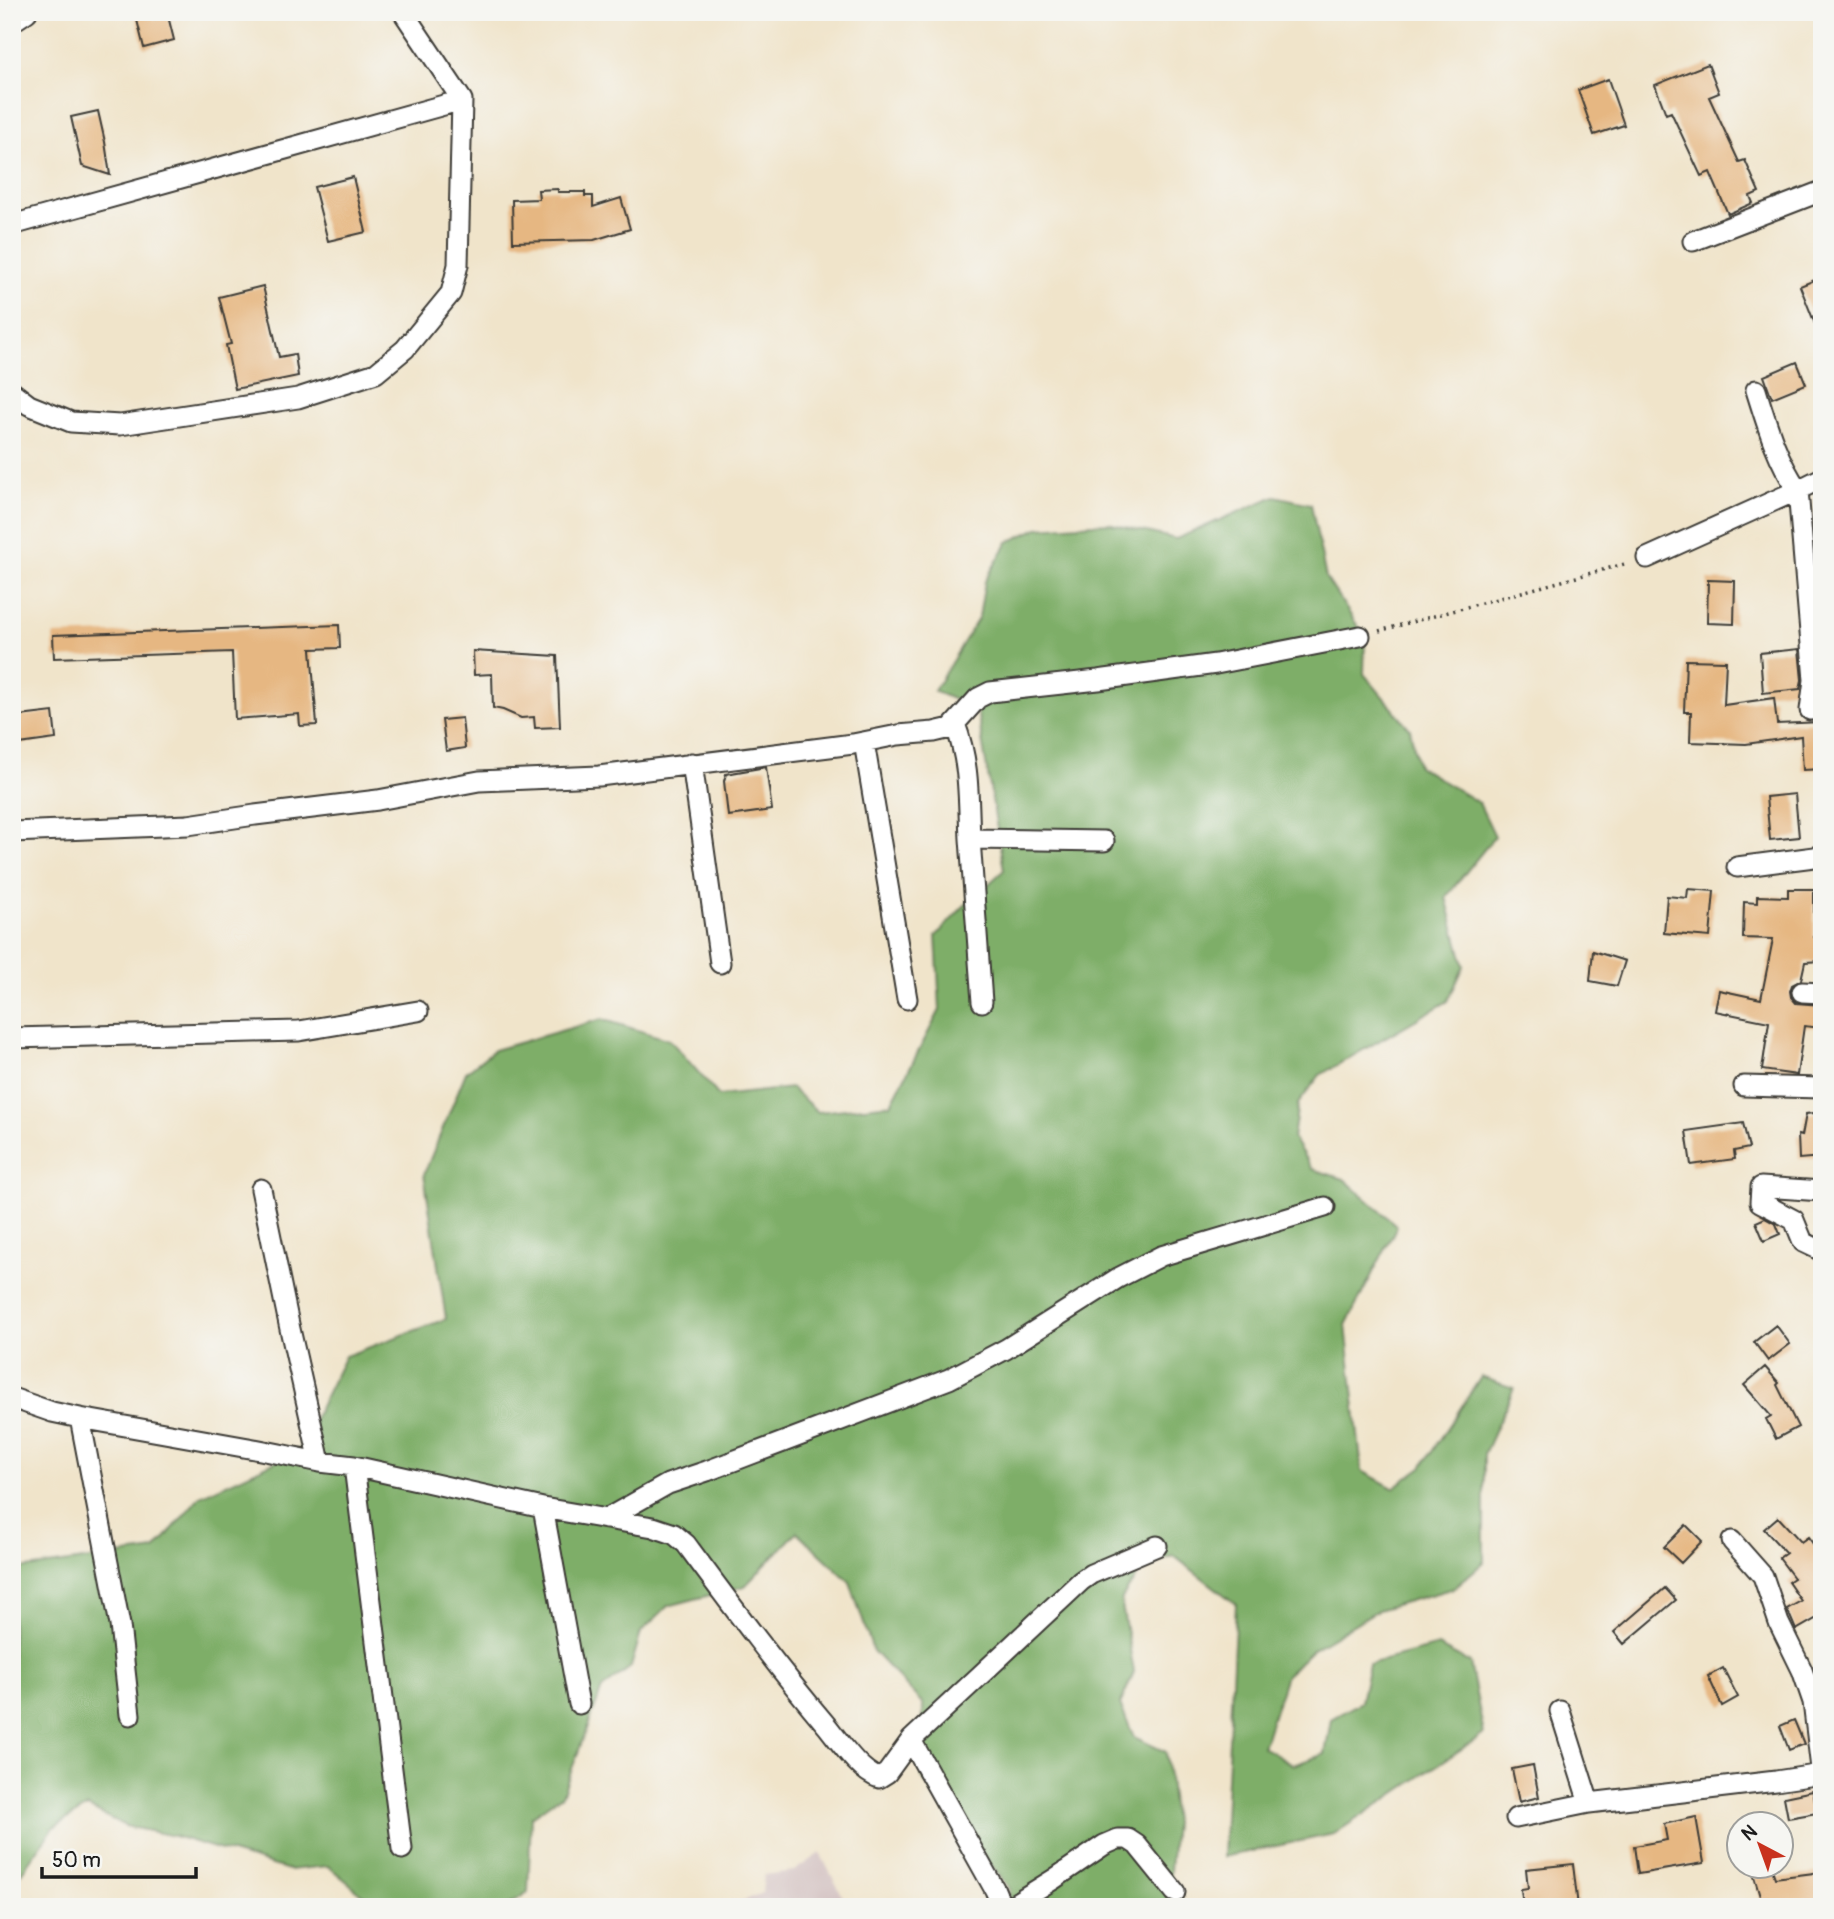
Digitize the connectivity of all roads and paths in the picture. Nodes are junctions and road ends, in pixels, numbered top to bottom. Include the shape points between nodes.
1 (27, 12) edge
2 (403, 12) edge
3 (12, 22) edge
4 (462, 100) junction
5 (1822, 191) edge
6 (12, 225) edge
7 (1693, 241) dead end
8 (1756, 390) dead end
9 (12, 392) edge
10 (1822, 478) edge
11 (1798, 490) junction
12 (1647, 558) joint
13 (1360, 636) joint
14 (1822, 709) edge
15 (955, 724) junction
16 (864, 742) junction
17 (692, 763) junction
18 (12, 832) edge
19 (970, 839) junction
20 (1104, 841) dead end
21 (1822, 856) edge
22 (1737, 867) dead end
23 (720, 962) dead end
24 (1802, 992) dead end
25 (1822, 993) edge
26 (907, 999) dead end
27 (982, 1002) dead end
28 (418, 1011) dead end
29 (12, 1038) edge
30 (1744, 1086) dead end
31 (1822, 1088) edge
32 (261, 1189) dead end
33 (1822, 1191) edge
34 (1325, 1207) dead end
35 (1822, 1251) edge
36 (12, 1398) edge
37 (80, 1418) junction
38 (320, 1462) junction
39 (354, 1466) junction
40 (543, 1508) junction
41 (606, 1519) junction
42 (1732, 1541) dead end
43 (1157, 1546) dead end
44 (579, 1704) dead end
45 (1560, 1711) dead end
46 (130, 1715) dead end
47 (911, 1741) junction
48 (1821, 1775) edge
49 (1589, 1803) junction
50 (1516, 1818) dead end
51 (402, 1849) dead end
52 (1175, 1892) dead end
53 (1002, 1907) edge
54 (1009, 1907) edge

1 - 3 street
2 - 4 street
4 - 6 street
4 - 9 street via 458,265 451,293 405,349 376,373 298,398 120,425 71,422 29,405
5 - 7 street
8 - 11 street via 1772,442
10 - 11 street
11 - 12 street
11 - 14 street via 1814,680 1811,710
12 - 13 path
13 - 15 street via 1216,664 990,692 978,698
15 - 16 street via 944,730
15 - 19 street via 967,765
16 - 17 street
16 - 26 street
17 - 18 street via 598,776 479,781 378,800 188,825
17 - 23 street
19 - 20 street
19 - 27 street
21 - 22 street
24 - 25 street
28 - 29 street via 299,1031
30 - 31 street
32 - 38 street
33 - 35 street via 1761,1187 1760,1202 1794,1220 1803,1242
34 - 41 street via 1161,1256 949,1379 668,1484
36 - 37 street
37 - 38 street
37 - 46 street via 120,1625
38 - 39 street
39 - 40 street
39 - 51 street
40 - 41 street
40 - 44 street
41 - 47 street via 653,1527 686,1544 784,1675 870,1775 879,1778 887,1773
42 - 48 street via 1763,1576 1802,1670 1813,1702
43 - 47 street via 1081,1581
45 - 49 street
47 - 53 street
48 - 49 street
49 - 50 street
52 - 54 street via 1137,1845 1118,1839

